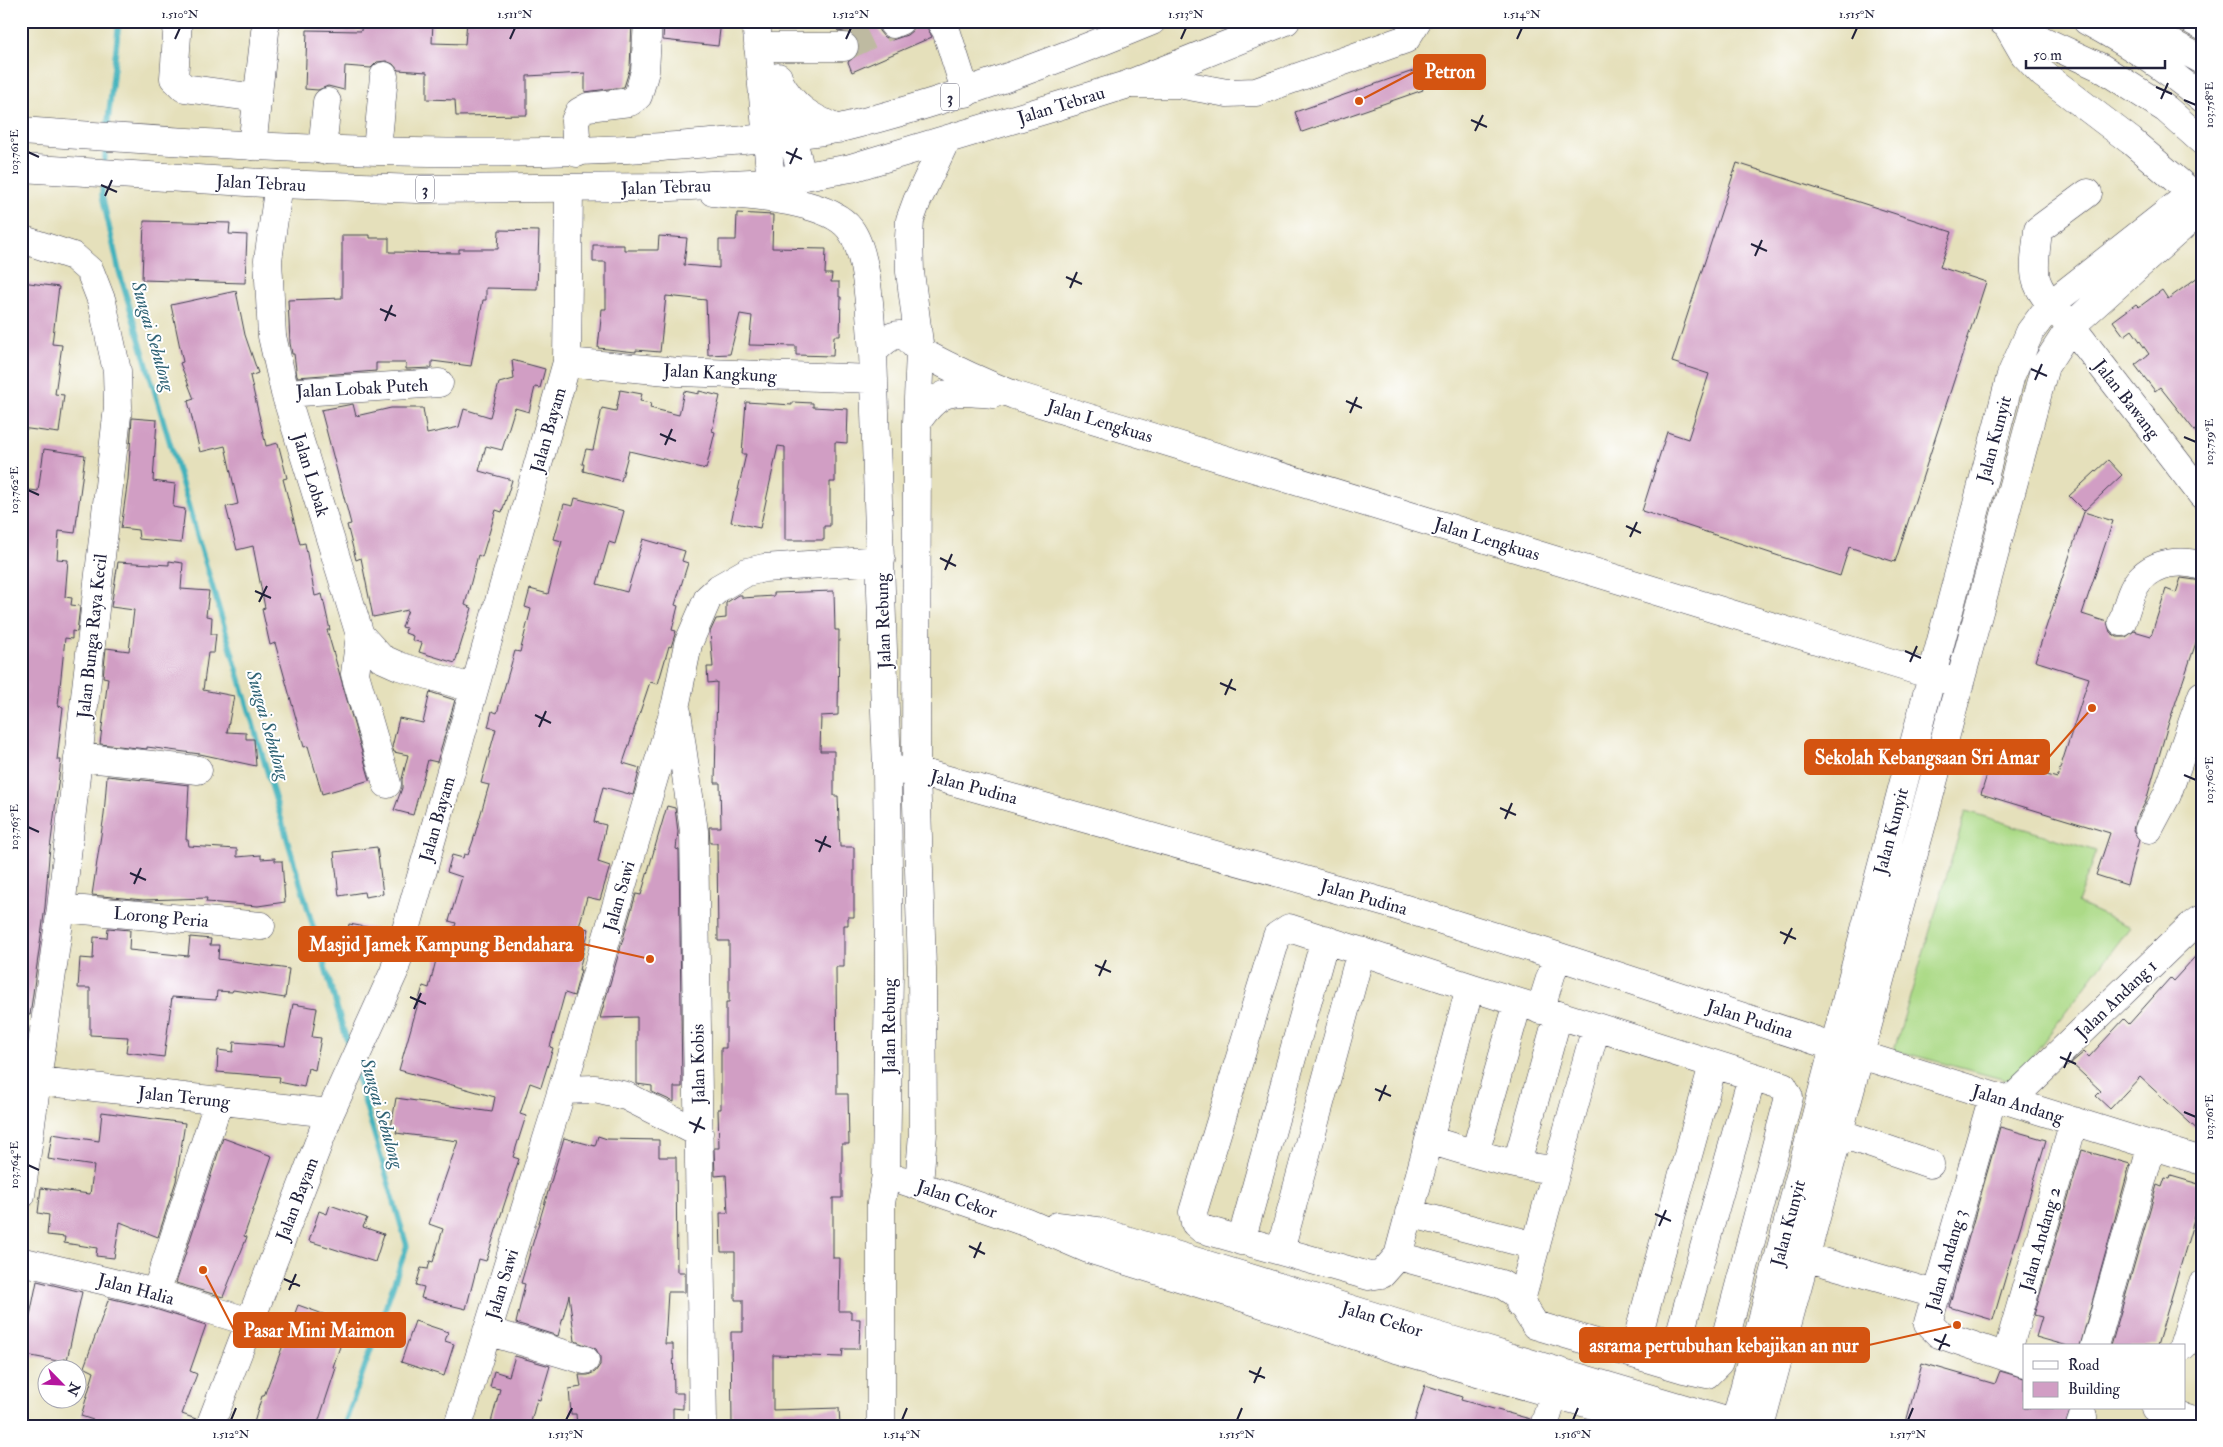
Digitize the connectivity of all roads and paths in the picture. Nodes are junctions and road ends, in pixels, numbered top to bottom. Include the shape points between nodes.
1 (178, 21) edge
2 (648, 21) edge
3 (940, 21) edge
4 (1152, 21) edge
5 (1286, 21) edge
6 (1417, 21) edge
7 (2087, 21) edge
8 (2131, 21) edge
9 (2193, 21) edge
10 (2004, 22) edge
11 (2202, 26) edge
12 (265, 32) dead end
13 (765, 34) edge
14 (844, 47) tunnel mouth
15 (1059, 59) junction
16 (2202, 60) edge
17 (384, 76) dead end
18 (779, 80) junction
19 (1129, 84) junction
20 (966, 93) junction
21 (258, 98) junction
22 (2202, 98) edge
23 (327, 102) dead end
24 (1071, 102) junction
25 (838, 129) junction
26 (29, 132) edge
27 (779, 137) junction
28 (946, 140) junction
29 (2202, 141) edge
30 (252, 146) junction
31 (322, 150) junction
32 (377, 150) junction
33 (577, 152) junction
34 (26, 169) edge
35 (802, 177) junction
36 (771, 182) junction
37 (278, 184) junction
38 (671, 187) junction
39 (569, 189) junction
40 (2088, 193) dead end
41 (2196, 213) edge
42 (21, 239) edge
43 (2051, 304) junction
44 (2070, 326) junction
45 (920, 351) junction
46 (874, 352) junction
47 (567, 362) junction
48 (874, 379) junction
49 (439, 383) dead end
50 (285, 393) junction
51 (1014, 395) junction
52 (917, 422) junction
53 (2202, 495) edge
54 (881, 560) junction
55 (2202, 566) edge
56 (2122, 622) dead end
57 (360, 635) junction
58 (1932, 675) junction
59 (1959, 683) junction
60 (474, 689) junction
61 (2202, 695) edge
62 (676, 703) junction
63 (79, 757) junction
64 (198, 770) dead end
65 (887, 770) junction
66 (916, 771) junction
67 (387, 784) dead end
68 (2149, 829) dead end
69 (62, 908) junction
70 (2200, 920) edge
71 (261, 926) dead end
72 (1325, 939) junction
73 (1361, 951) junction
74 (1557, 956) junction
75 (1470, 987) junction
76 (1539, 1009) junction
77 (1596, 1027) junction
78 (1847, 1051) junction
79 (1713, 1064) junction
80 (1752, 1077) junction
81 (30, 1080) edge
82 (562, 1090) junction
83 (2002, 1099) junction
84 (219, 1100) junction
85 (333, 1107) junction
86 (2074, 1121) junction
87 (1839, 1132) junction
88 (699, 1133) junction
89 (1429, 1140) junction
90 (2152, 1145) junction
91 (1475, 1153) junction
92 (2202, 1161) edge
93 (1517, 1163) junction
94 (1930, 1164) dead end
95 (1556, 1168) junction
96 (886, 1175) junction
97 (919, 1185) junction
98 (21, 1195) edge
99 (881, 1203) junction
100 (1409, 1213) junction
101 (1028, 1223) junction
102 (1241, 1241) junction
103 (1536, 1246) junction
104 (1280, 1251) junction
105 (1398, 1256) junction
106 (1805, 1257) junction
107 (21, 1261) edge
108 (2202, 1285) edge
109 (156, 1293) junction
110 (1935, 1294) junction
111 (1520, 1304) junction
112 (250, 1322) junction
113 (487, 1331) junction
114 (2096, 1344) edge
115 (2184, 1344) edge
116 (1633, 1354) junction
117 (585, 1360) dead end
118 (2015, 1360) edge
119 (1671, 1365) junction
120 (1745, 1387) junction
121 (1554, 1394) junction
122 (2164, 1410) edge
123 (1697, 1412) junction
124 (2202, 1424) edge
125 (1744, 1425) edge
126 (210, 1426) edge
127 (458, 1426) edge
128 (703, 1426) edge
129 (881, 1426) edge
130 (1544, 1426) edge
131 (1667, 1426) edge

1 - 21 main road via 174,78 184,88
2 - 33 main road via 645,71 638,96 630,102 588,107 579,112 575,122
3 - 20 main road via 946,30
4 - 15 main road, Jalan Tebrau / 3
5 - 19 main road, Jalan Tebrau / 3
6 - 19 main road via 1406,39 1256,92 1227,93 1178,84
7 - 22 main road via 2122,40
8 - 16 main road
9 - 11 main road
10 - 29 main road via 2100,67 2166,109
10 - 41 main road via 2024,54 2043,74 2131,141
12 - 21 main road
13 - 14 main road
13 - 18 main road
13 - 27 main road
15 - 20 main road, Jalan Tebrau / 3
15 - 24 main road via 1050,67 1044,85 1052,98
17 - 32 main road
18 - 25 main road via 789,98 802,111
18 - 27 main road
19 - 24 main road, Jalan Tebrau / 3
20 - 25 main road, Jalan Tebrau / 3
21 - 30 main road
23 - 31 main road
24 - 28 main road, Jalan Tebrau / 3
25 - 27 main road, Jalan Tebrau / 3
26 - 30 main road, Jalan Tebrau / 3
27 - 33 main road, Jalan Tebrau / 3
27 - 35 main road
27 - 36 main road
28 - 35 main road, Jalan Tebrau / 3 via 851,168
28 - 45 main road, Jalan Rebung via 910,220 910,272
30 - 31 main road, Jalan Tebrau / 3
31 - 32 main road, Jalan Tebrau / 3
32 - 33 main road, Jalan Tebrau / 3
34 - 37 main road, Jalan Tebrau / 3
35 - 36 main road, Jalan Tebrau / 3
36 - 38 main road, Jalan Tebrau / 3
37 - 39 main road, Jalan Tebrau / 3 via 417,189
37 - 50 main road, Jalan Lobak via 268,260 272,336
38 - 39 main road, Jalan Tebrau / 3
38 - 46 main road, Jalan Rebung via 812,206 850,228 865,273
39 - 47 main road, Jalan Bayam
40 - 43 main road, Jalan Bawang via 2038,230 2036,281
41 - 43 main road, Jalan Kunyit
41 - 44 main road, Jalan Kunyit
42 - 63 main road, Jalan Bunga Raya Kecil via 73,256 90,271 102,302 117,370 118,407
43 - 44 main road, Jalan Bawang
43 - 58 main road, Jalan Kunyit via 2030,332 2011,375
44 - 53 main road, Jalan Bawang
44 - 59 main road, Jalan Kunyit via 2045,366
45 - 46 main road, Jalan Lengkuas via 907,337 898,335 886,340
45 - 51 main road, Jalan Lengkuas via 971,378
45 - 52 main road, Jalan Rebung
46 - 48 main road, Jalan Rebung
47 - 48 main road, Jalan Kangkung via 679,372
47 - 60 main road, Jalan Bayam
48 - 54 main road, Jalan Rebung
49 - 50 main road, Jalan Lobak Puteh
50 - 57 main road, Jalan Lobak
51 - 52 main road, Jalan Lengkuas via 960,391 938,396
51 - 58 main road, Jalan Lengkuas
52 - 66 main road, Jalan Rebung
54 - 62 main road, Jalan Sawi via 764,568 747,572 719,588 708,598 688,644
54 - 65 main road, Jalan Rebung
55 - 56 main road via 2174,562 2147,573 2134,589
57 - 60 main road, Jalan Lobak via 381,658
57 - 67 main road via 355,674
58 - 59 main road, Jalan Lengkuas
58 - 78 main road, Jalan Kunyit
59 - 78 main road, Jalan Kunyit
60 - 85 main road, Jalan Bayam via 394,972
61 - 68 main road via 2166,795
62 - 82 main road, Jalan Sawi
62 - 88 main road, Jalan Kobis via 694,831
63 - 64 main road
63 - 69 main road, Jalan Bunga Raya Kecil
65 - 66 main road, Jalan Pudina
65 - 96 main road, Jalan Rebung
66 - 74 main road, Jalan Pudina via 1380,901
66 - 97 main road, Jalan Rebung via 922,969 923,1133
69 - 71 main road, Lorong Peria
69 - 81 main road, Jalan Bunga Raya Kecil
70 - 83 main road, Jalan Andang 1
72 - 73 main road
72 - 102 main road
72 - 102 main road via 1289,928 1277,936 1193,1212 1195,1223 1202,1229
73 - 75 main road
73 - 104 main road
74 - 76 main road
74 - 78 main road, Jalan Pudina
75 - 76 main road
75 - 89 main road
76 - 77 main road
76 - 91 main road
76 - 93 main road
77 - 79 main road
77 - 95 main road
78 - 83 main road, Jalan Andang
78 - 87 main road, Jalan Kunyit
78 - 120 main road, Jalan Kunyit
79 - 80 main road
79 - 116 main road
80 - 119 main road
80 - 119 main road via 1782,1086 1789,1097 1719,1362 1707,1374
81 - 84 main road, Jalan Terung
81 - 98 main road, Jalan Bunga Raya Kecil
82 - 88 main road via 595,1089 626,1096
82 - 113 main road, Jalan Sawi
83 - 86 main road, Jalan Andang
83 - 110 main road, Jalan Andang 3
84 - 85 main road, Jalan Terung
84 - 109 main road
85 - 112 main road, Jalan Bayam
86 - 90 main road, Jalan Andang
86 - 118 main road, Jalan Andang 2
87 - 94 main road
87 - 106 main road, Jalan Kunyit
88 - 128 main road, Jalan Kobis
89 - 91 main road
89 - 100 main road
90 - 92 main road, Jalan Andang
90 - 114 main road
91 - 93 main road
93 - 95 main road via 1548,1170
95 - 103 main road
96 - 97 main road, Jalan Cekor
96 - 99 main road, Jalan Rebung
97 - 99 main road
97 - 101 main road, Jalan Cekor
99 - 129 main road, Jalan Rebung
100 - 103 main road
100 - 105 main road
101 - 121 main road, Jalan Cekor via 1088,1249 1386,1346
101 - 123 main road, Jalan Cekor via 1096,1231 1442,1338
102 - 104 main road
103 - 111 main road
104 - 105 main road via 1369,1276 1382,1274
105 - 111 main road via 1501,1284 1515,1294
106 - 110 main road
106 - 125 main road, Jalan Kunyit
107 - 109 main road, Jalan Halia
108 - 115 main road
109 - 112 main road, Jalan Halia
110 - 118 main road, Jalan Andang 3 via 1928,1323 1938,1334
111 - 116 main road via 1535,1325
112 - 126 main road, Jalan Bayam
113 - 117 main road
113 - 127 main road, Jalan Sawi
116 - 119 main road
120 - 123 main road via 1721,1407
120 - 125 main road, Jalan Kunyit
121 - 130 main road
121 - 131 main road, Jalan Cekor
122 - 124 main road
123 - 125 main road, Jalan Cekor

